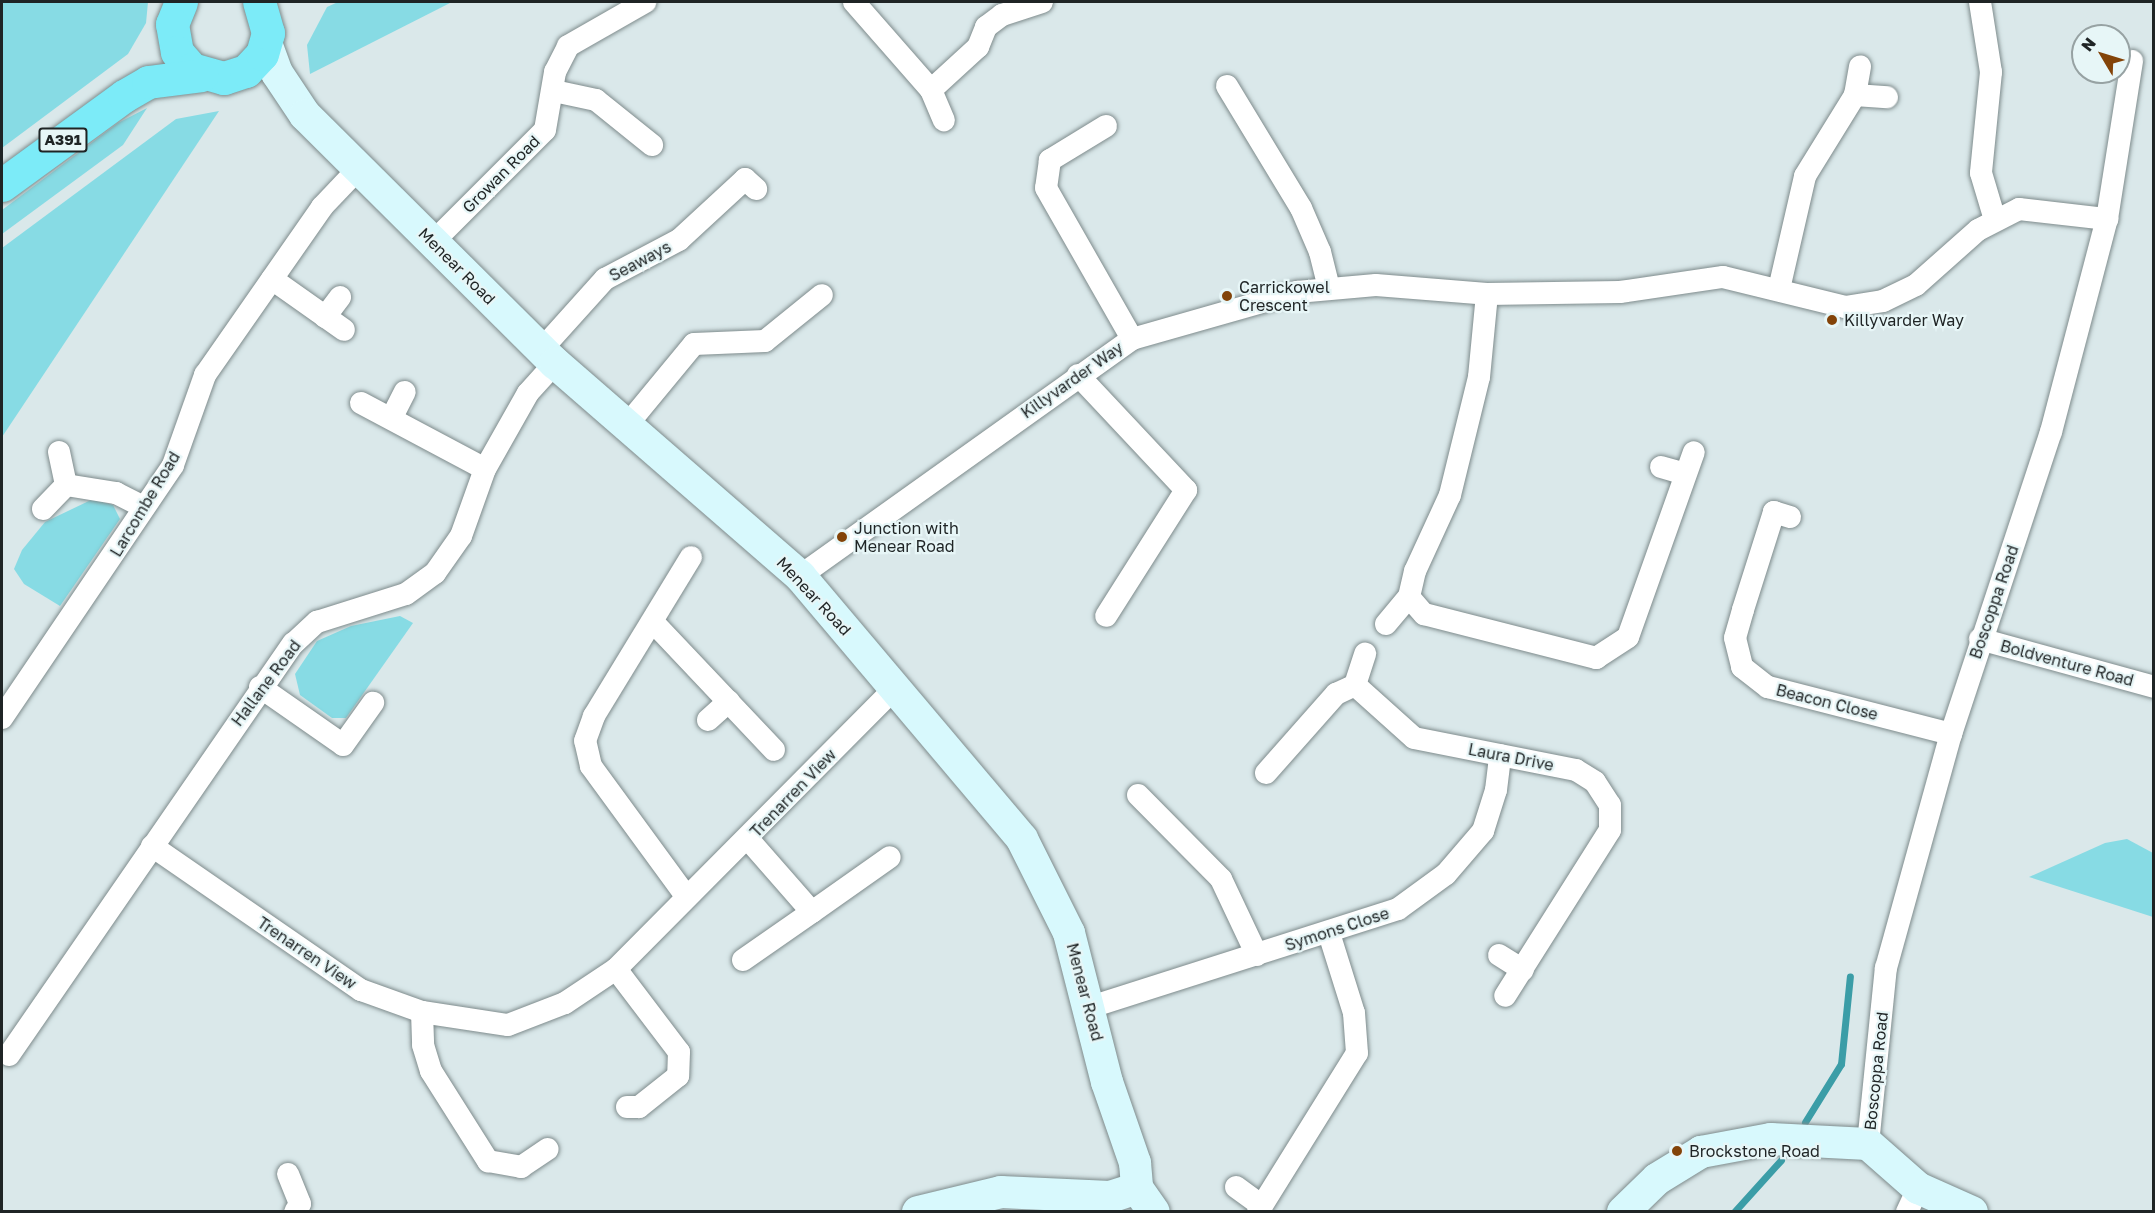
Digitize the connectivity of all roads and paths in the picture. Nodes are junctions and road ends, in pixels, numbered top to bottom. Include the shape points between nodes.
1 (259, 2) edge
2 (283, 2) edge
3 (645, 2) edge
4 (854, 2) edge
5 (1042, 2) edge
6 (1980, 2) edge
7 (175, 13) edge
8 (267, 38) junction
9 (2132, 61) dead end
10 (1860, 66) dead end
11 (202, 75) junction
12 (235, 76) junction
13 (1227, 86) dead end
14 (931, 90) junction
15 (554, 91) junction
16 (1855, 95) junction
17 (124, 96) junction
18 (1887, 97) dead end
19 (293, 101) junction
20 (944, 120) dead end
21 (1106, 126) dead end
22 (652, 145) dead end
23 (359, 168) junction
24 (745, 177) dead end
25 (2, 185) edge
26 (2107, 219) junction
27 (1995, 220) junction
28 (433, 242) junction
29 (272, 279) junction
30 (1329, 287) junction
31 (1779, 289) junction
32 (1487, 294) junction
33 (822, 295) dead end
34 (340, 297) dead end
35 (1132, 339) junction
36 (548, 356) junction
37 (1078, 375) junction
38 (405, 392) dead end
39 (361, 403) dead end
40 (392, 417) junction
41 (627, 425) junction
42 (59, 452) dead end
43 (1694, 452) dead end
44 (1660, 467) dead end
45 (485, 470) junction
46 (1685, 474) junction
47 (66, 485) junction
48 (144, 507) junction
49 (43, 509) dead end
50 (1790, 517) dead end
51 (692, 557) dead end
52 (800, 576) junction
53 (1409, 597) junction
54 (1106, 616) dead end
55 (653, 622) junction
56 (1386, 624) dead end
57 (1980, 639) junction
58 (1365, 654) dead end
59 (1355, 685) junction
60 (260, 687) junction
61 (896, 687) junction
62 (2154, 687) edge
63 (729, 701) junction
64 (373, 703) dead end
65 (2, 718) edge
66 (708, 720) dead end
67 (1951, 734) junction
68 (774, 750) dead end
69 (1500, 755) junction
70 (1266, 773) dead end
71 (1138, 795) dead end
72 (748, 839) junction
73 (152, 846) junction
74 (890, 857) dead end
75 (686, 896) junction
76 (812, 912) junction
77 (1329, 933) junction
78 (1257, 955) junction
79 (1499, 955) dead end
80 (743, 960) dead end
81 (616, 969) junction
82 (1523, 970) junction
83 (1505, 996) dead end
84 (1090, 1007) junction
85 (422, 1012) junction
86 (9, 1055) dead end
87 (627, 1107) dead end
88 (1868, 1144) junction
89 (548, 1149) dead end
90 (288, 1174) dead end
91 (1236, 1187) dead end
92 (1146, 1200) edge
93 (1912, 1200) edge
94 (1260, 1209) edge
95 (295, 1212) edge
96 (918, 1212) edge
97 (1623, 1212) edge
98 (1972, 1212) edge

1 - 8 highway
2 - 8 highway
3 - 15 street, Growan Road via 568,46 555,72
4 - 14 street
5 - 14 street via 1002,15 986,27 978,47
6 - 27 street via 1991,72 1981,173
7 - 11 highway via 184,62
7 - 17 highway, A391
8 - 12 highway via 255,63
8 - 19 street, Menear Road
9 - 26 street, Boscoppa Road
10 - 16 street
11 - 12 highway
11 - 17 highway, A391 via 148,82
12 - 19 street, Menear Road via 265,85
13 - 30 street via 1300,207 1320,252
14 - 20 street
15 - 22 street via 596,100
15 - 28 street, Growan Road via 545,130
16 - 18 street
16 - 31 street via 1805,176
17 - 25 highway, A391
19 - 23 street, Menear Road
21 - 35 street via 1050,160 1046,188
23 - 28 street, Menear Road
23 - 29 street, Larcombe Road via 322,207
24 - 36 street, Seaways via 679,240 605,279
26 - 27 street, Killyvarder Way via 2019,209
26 - 57 street, Boscoppa Road via 2051,432
27 - 31 street, Killyvarder Way via 1916,285 1882,302 1845,307
28 - 36 street, Menear Road
29 - 34 street via 334,324
29 - 48 street, Larcombe Road via 206,375 172,465
30 - 32 street, Killyvarder Way
30 - 35 street, Killyvarder Way
31 - 32 street, Killyvarder Way via 1723,277 1620,292
32 - 53 street via 1479,377 1450,495 1415,571
33 - 41 street via 765,341 694,344
35 - 37 street, Killyvarder Way
36 - 41 street, Menear Road
36 - 45 street, Hallane Road
37 - 52 street, Killyvarder Way
37 - 54 street via 1186,490
38 - 40 street
39 - 40 street
40 - 45 street
41 - 52 street, Menear Road
42 - 47 street
43 - 46 street
44 - 46 street
45 - 60 street, Hallane Road via 461,537 435,573 406,594 317,622 293,644
46 - 53 street via 1628,636 1596,658 1424,614
47 - 48 street via 116,493
47 - 49 street
48 - 65 street, Larcombe Road
50 - 67 street, Beacon Close via 1774,512 1746,599 1735,638 1742,667 1768,687
51 - 55 street
52 - 61 street, Menear Road
53 - 56 street
55 - 63 street
55 - 75 street via 594,716 585,741 591,766
57 - 62 street, Boldventure Road
57 - 67 street, Boscoppa Road
58 - 59 street
59 - 69 street, Laura Drive via 1414,738
59 - 70 street via 1336,694
60 - 64 street via 343,745
60 - 73 street, Hallane Road
61 - 72 street, Trenarren View
61 - 84 street, Menear Road via 1022,839 1069,933
63 - 66 street
63 - 68 street
67 - 88 street, Boscoppa Road via 1886,968
69 - 77 street, Symons Close via 1496,790 1483,831 1446,874 1398,909
69 - 82 street, Laura Drive via 1576,770 1595,782 1610,805 1610,830
71 - 78 street via 1221,879
72 - 75 street, Trenarren View
72 - 76 street
73 - 85 street, Trenarren View via 362,990
73 - 86 street, Hallane Road
74 - 76 street
75 - 81 street, Trenarren View
76 - 80 street
77 - 78 street, Symons Close
77 - 94 street via 1354,1013 1357,1053
78 - 84 street, Symons Close
79 - 82 street
81 - 85 street, Trenarren View via 565,1004 508,1025
81 - 87 street via 679,1052 678,1076 639,1107
82 - 83 street, Laura Drive
84 - 92 street, Menear Road via 1107,1082
85 - 89 street via 423,1045 431,1071 488,1161 521,1167
88 - 93 street
88 - 97 street via 1771,1139 1711,1149 1658,1179
90 - 95 street via 300,1204
91 - 94 street
92 - 96 street via 1001,1192
93 - 98 street

